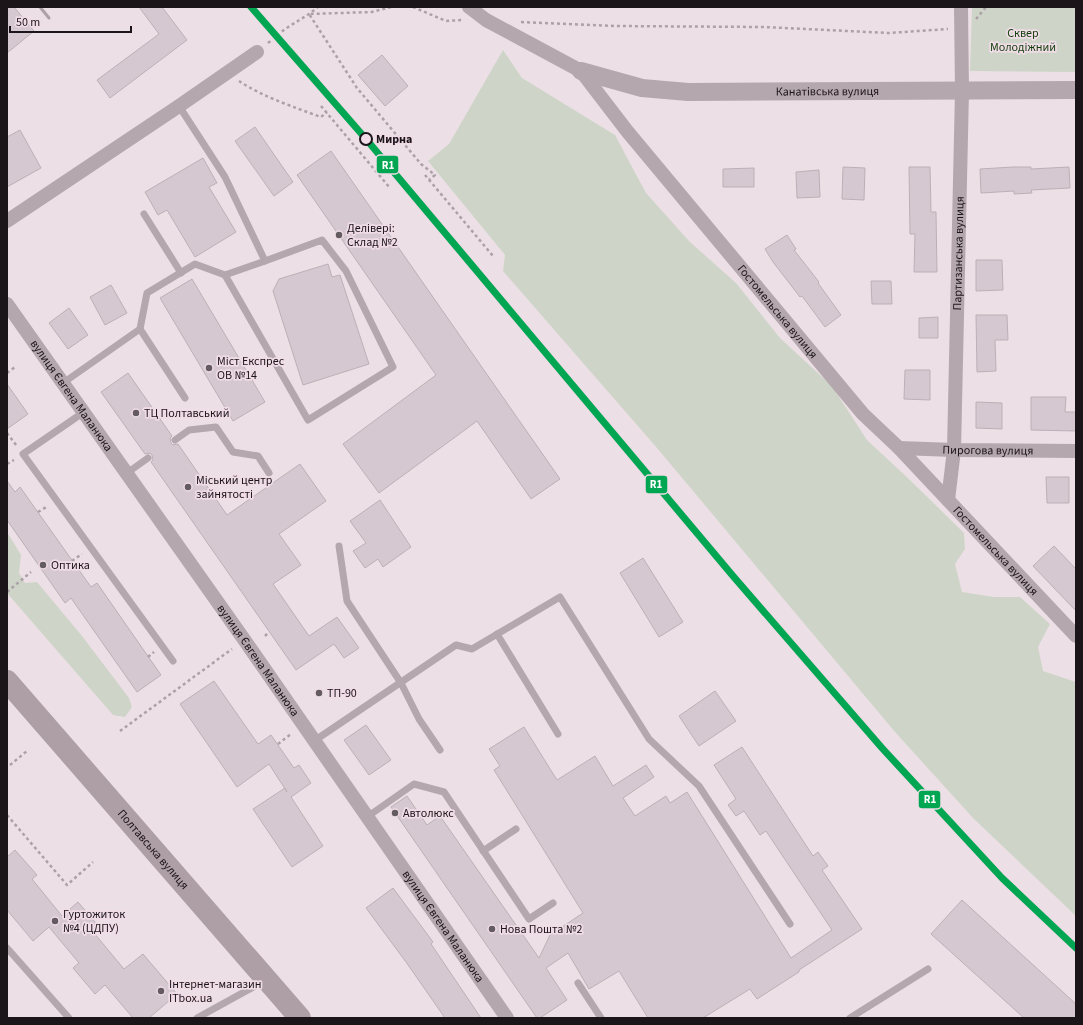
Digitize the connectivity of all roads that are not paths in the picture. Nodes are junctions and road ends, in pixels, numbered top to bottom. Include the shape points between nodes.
1 (469, 7) edge
2 (961, 7) edge
3 (257, 52) road end
4 (581, 71) junction
5 (1076, 90) edge
6 (962, 91) junction
7 (180, 106) junction
8 (144, 214) dead end
9 (7, 221) edge
10 (265, 261) junction
11 (181, 273) junction
12 (225, 275) junction
13 (7, 304) edge
14 (140, 329) junction
15 (63, 383) junction
16 (185, 398) dead end
17 (84, 412) junction
18 (175, 440) dead end
19 (899, 448) junction
20 (954, 450) junction
21 (1076, 451) edge
22 (148, 458) dead end
23 (127, 473) junction
24 (269, 473) dead end
25 (948, 500) junction
26 (339, 546) dead end
27 (497, 634) junction
28 (1076, 636) edge
29 (173, 661) dead end
30 (7, 681) edge
31 (401, 683) junction
32 (558, 734) dead end
33 (314, 741) junction
34 (440, 750) dead end
35 (366, 817) junction
36 (516, 829) dead end
37 (483, 850) junction
38 (553, 903) dead end
39 (790, 924) dead end
40 (7, 948) edge
41 (928, 970) dead end
42 (266, 980) junction
43 (578, 983) dead end
44 (69, 1018) edge
45 (197, 1018) edge
46 (300, 1018) edge
47 (508, 1018) edge
48 (601, 1018) edge
49 (850, 1018) edge

1 - 4 street, Гостомельська вулиця via 486,20
2 - 6 street, Партизанська вулиця
3 - 7 street
4 - 6 street, Канатівська вулиця via 642,88 688,92
4 - 19 street, Гостомельська вулиця via 627,131 858,408
5 - 6 street, Канатівська вулиця
6 - 20 street, Партизанська вулиця
7 - 9 street
7 - 10 lane via 225,177
8 - 11 lane
10 - 12 lane
10 - 12 lane via 322,240 346,271 393,367 308,420
11 - 12 lane via 195,264
11 - 14 lane via 147,293
13 - 15 street, вулиця Євгена Маланюка
14 - 15 lane
14 - 16 lane
15 - 17 street, вулиця Євгена Маланюка
17 - 23 street, вулиця Євгена Маланюка
17 - 29 lane via 23,454
18 - 24 lane via 189,430 216,427 233,452 258,456
19 - 20 street, Пирогова вулиця
19 - 25 street, Гостомельська вулиця
20 - 21 street, Пирогова вулиця
20 - 25 street, Партизанська вулиця
22 - 23 lane
23 - 33 street, вулиця Євгена Маланюка
25 - 28 street, Гостомельська вулиця
26 - 31 lane via 347,601
27 - 31 lane via 472,649 456,645
27 - 32 lane
27 - 39 lane via 560,598 649,739 700,786
30 - 42 main road, Полтавська вулиця
31 - 33 lane
31 - 34 lane via 419,719
33 - 35 street, вулиця Євгена Маланюка
35 - 37 lane via 414,784 444,792
35 - 47 street, вулиця Євгена Маланюка
36 - 37 lane
37 - 38 lane via 529,919
40 - 44 lane
41 - 49 lane
42 - 45 lane
42 - 46 main road, Полтавська вулиця
43 - 48 lane

